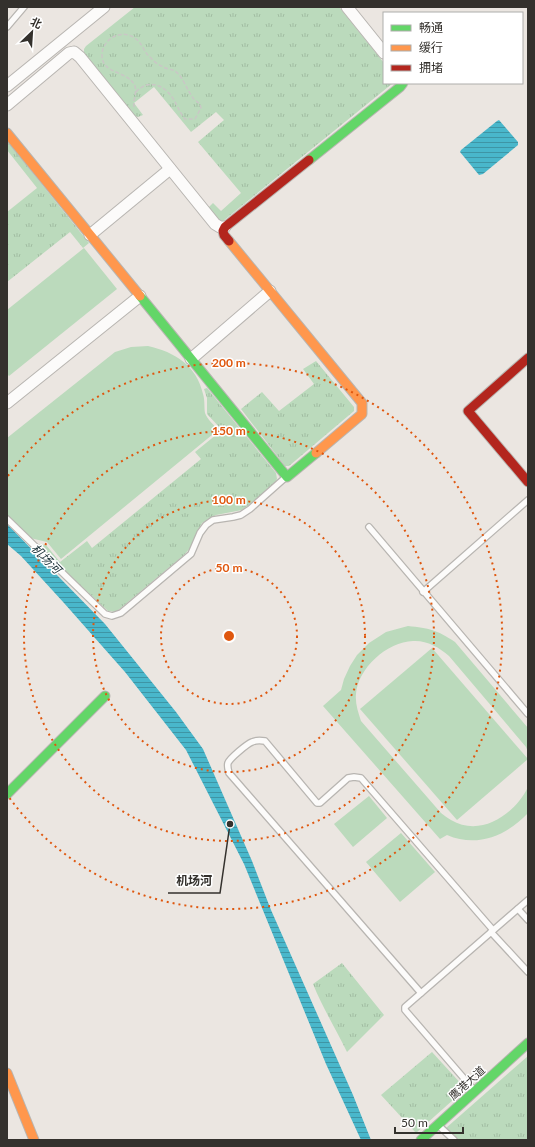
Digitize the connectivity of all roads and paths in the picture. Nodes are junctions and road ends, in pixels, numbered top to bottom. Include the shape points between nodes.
1 (24, 7) edge
2 (104, 7) edge
3 (347, 7) edge
4 (7, 27) edge
5 (383, 52) edge
6 (402, 84) edge
7 (7, 86) edge
8 (136, 92) junction
9 (7, 105) edge
10 (136, 110) dead end
11 (7, 133) edge
12 (170, 169) junction
13 (225, 227) junction
14 (90, 235) junction
15 (270, 291) junction
16 (140, 296) junction
17 (528, 358) edge
18 (191, 359) junction
19 (7, 403) edge
20 (287, 477) junction
21 (528, 482) edge
22 (528, 500) edge
23 (7, 520) edge
24 (369, 527) dead end
25 (423, 592) junction
26 (105, 696) dead end
27 (528, 714) edge
28 (7, 794) edge
29 (528, 900) edge
30 (518, 909) junction
31 (528, 920) edge
32 (492, 931) junction
33 (528, 972) edge
34 (421, 993) junction
35 (528, 1043) edge
36 (7, 1072) edge
37 (475, 1092) junction
38 (438, 1125) junction
39 (34, 1140) edge
40 (421, 1140) edge
41 (454, 1140) edge

1 - 4 lane
2 - 7 street
3 - 5 street
6 - 13 street
8 - 8 path via 132,82 112,71 103,60 103,50 110,38 124,35 137,39 148,56 163,68 181,77 188,92 201,108 195,118 185,119 174,99 160,87 147,84
8 - 10 path via 133,106
9 - 12 street via 69,53 74,52
11 - 14 street
12 - 13 street via 215,224
12 - 14 street
13 - 15 street via 224,235
14 - 16 street
15 - 18 street
15 - 20 street via 362,404 363,409 362,414
16 - 18 street
16 - 19 street
17 - 21 street via 468,411
18 - 20 street
20 - 23 lane via 246,512 213,520 200,533 191,554 121,613 112,616 105,614
22 - 25 lane
24 - 25 lane
25 - 27 lane
26 - 28 street
29 - 30 lane
30 - 31 lane
30 - 32 lane
32 - 33 lane
32 - 34 lane
32 - 34 lane via 361,778 348,778 317,803 264,741 252,742 231,758 228,764 229,773
34 - 37 lane via 405,1007 405,1010
35 - 37 street, 鹰港大道
36 - 39 street
37 - 38 street, 鹰港大道
38 - 40 street, 鹰港大道
38 - 41 lane

